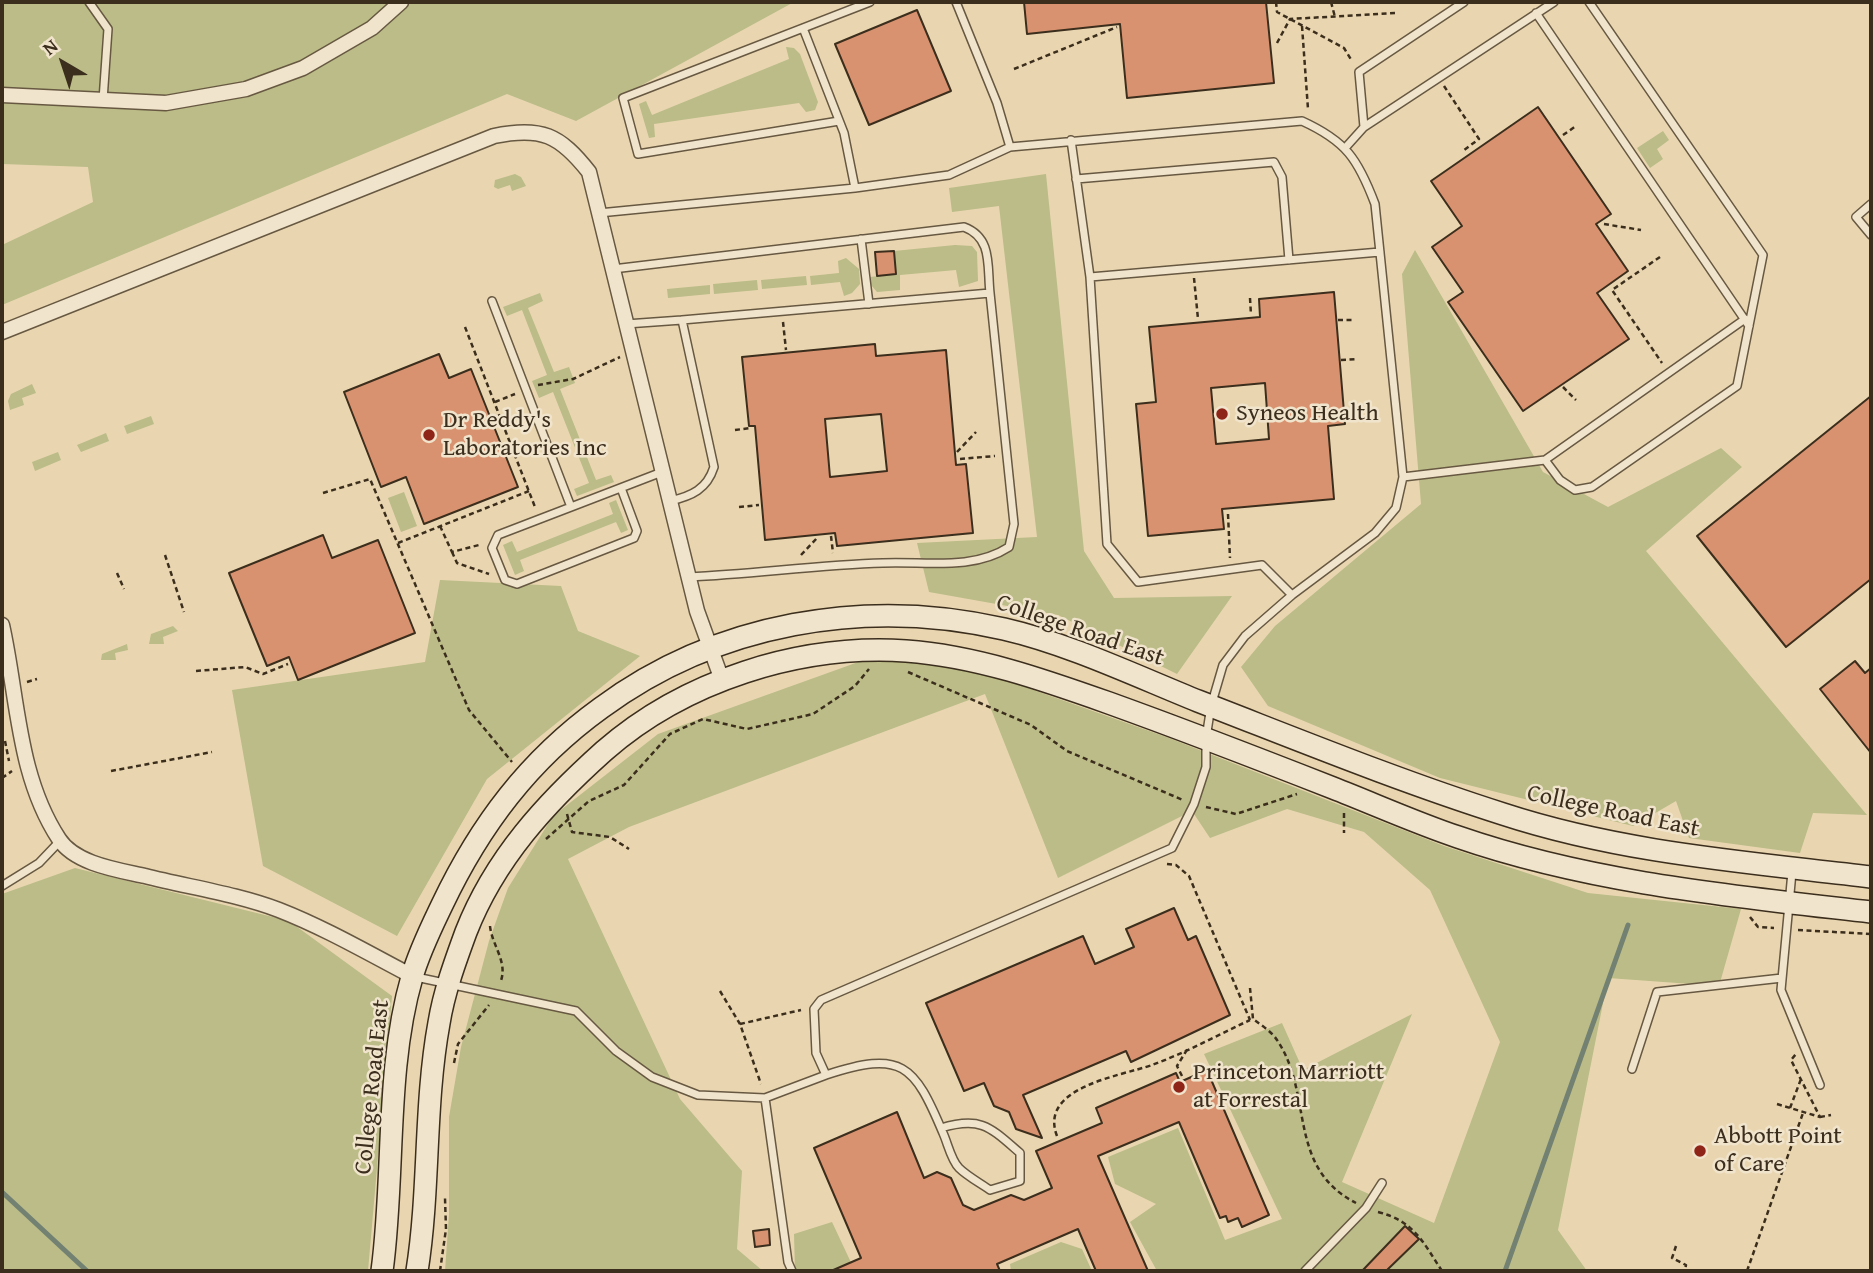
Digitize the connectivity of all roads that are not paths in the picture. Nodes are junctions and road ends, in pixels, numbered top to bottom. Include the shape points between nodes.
1 (89, 2) edge
2 (401, 2) edge
3 (870, 2) edge
4 (956, 2) edge
5 (1464, 2) edge
6 (1554, 2) edge
7 (1589, 2) edge
8 (1536, 13) junction
9 (803, 28) junction
10 (2, 95) edge
11 (103, 101) junction
12 (839, 121) junction
13 (1364, 127) junction
14 (1071, 140) junction
15 (1010, 147) junction
16 (1346, 147) junction
17 (1076, 178) junction
18 (855, 188) junction
19 (1871, 204) edge
20 (598, 213) junction
21 (1871, 235) edge
22 (860, 239) junction
23 (1380, 252) junction
24 (1289, 260) junction
25 (612, 269) junction
26 (1090, 277) junction
27 (990, 293) junction
28 (492, 301) dead end
29 (869, 304) junction
30 (682, 320) junction
31 (1747, 323) junction
32 (626, 324) junction
33 (2, 332) edge
34 (1545, 460) junction
35 (662, 472) junction
36 (1404, 477) junction
37 (621, 488) junction
38 (670, 501) junction
39 (571, 507) junction
40 (688, 577) junction
41 (1292, 595) junction
42 (2, 625) edge
43 (4, 642) edge
44 (710, 648) junction
45 (722, 680) junction
46 (1211, 706) junction
47 (1206, 738) junction
48 (60, 841) junction
49 (1793, 868) junction
50 (1871, 877) edge
51 (2, 886) edge
52 (1789, 903) junction
53 (1871, 912) edge
54 (412, 976) junction
55 (1782, 978) junction
56 (448, 983) junction
57 (1632, 1069) dead end
58 (825, 1075) junction
59 (1820, 1085) dead end
60 (765, 1098) junction
61 (941, 1128) junction
62 (1382, 1183) dead end
63 (382, 1271) edge
64 (417, 1271) edge
65 (792, 1271) edge
66 (1305, 1271) edge

1 - 11 lane via 108,29
2 - 11 street via 372,28 303,68 246,89 166,103
3 - 9 lane
4 - 15 lane
5 - 13 lane via 1359,72
6 - 8 lane
7 - 31 lane via 1763,255
8 - 13 lane
8 - 31 lane
9 - 12 lane
9 - 12 lane via 623,98 638,153
10 - 11 street
12 - 18 lane
13 - 16 lane
14 - 15 lane
14 - 16 lane via 1302,121
14 - 17 lane
15 - 18 lane via 950,175
16 - 23 lane via 1363,171 1375,204
17 - 24 lane via 1275,162 1282,177
17 - 26 lane
18 - 20 lane
19 - 21 lane via 1856,216
20 - 25 street
20 - 33 street via 589,173 569,147 546,135 519,131 494,136
22 - 25 lane
22 - 27 lane via 964,227 978,232 985,245
22 - 29 lane
23 - 24 lane
23 - 36 lane
24 - 26 lane
25 - 32 street
26 - 41 lane via 1107,544 1138,582 1262,565
27 - 29 lane
27 - 40 lane via 1014,524 1009,547 998,554 946,565 884,563
28 - 39 lane
29 - 30 lane
30 - 32 lane
30 - 38 lane via 714,467 709,483 688,497
31 - 34 lane
31 - 34 lane via 1737,386 1592,487 1575,490 1560,480
32 - 35 street
34 - 36 lane
35 - 37 lane
35 - 38 street
36 - 41 lane via 1396,508 1375,533
37 - 39 lane
37 - 39 lane via 637,531 634,538 517,584 505,580 492,548 498,535
38 - 40 street
40 - 44 street
41 - 46 lane via 1245,636 1223,665
42 - 43 street
43 - 48 street via 15,686 20,744 44,812
44 - 45 street
44 - 46 street, College Road East via 807,621 874,615 941,617 1008,630
44 - 54 street, College Road East via 629,687 525,773 492,814 461,866
45 - 47 street via 829,655 904,651 981,663 1056,684
45 - 56 street via 654,712 555,794 495,874 468,927
46 - 47 lane
46 - 49 street, College Road East via 1507,816 1598,840
47 - 52 street via 1458,837 1591,876
47 - 58 lane via 1206,767 1172,848 821,999 814,1009 817,1054
48 - 51 lane via 38,863
48 - 54 street via 74,854 111,868 276,909
49 - 50 street, College Road East
49 - 52 lane
52 - 53 street
52 - 55 lane
54 - 56 lane
54 - 63 street, College Road East via 402,1023
55 - 57 lane via 1657,992
55 - 59 lane via 1781,990
56 - 60 lane via 576,1011 652,1077 698,1095
56 - 64 street via 434,1064
58 - 60 lane
58 - 61 lane via 855,1065 886,1063 910,1072 925,1090
60 - 65 lane
61 - 61 lane via 957,1167 990,1190 1020,1181 1020,1153 995,1132 967,1121
62 - 66 lane via 1366,1208

